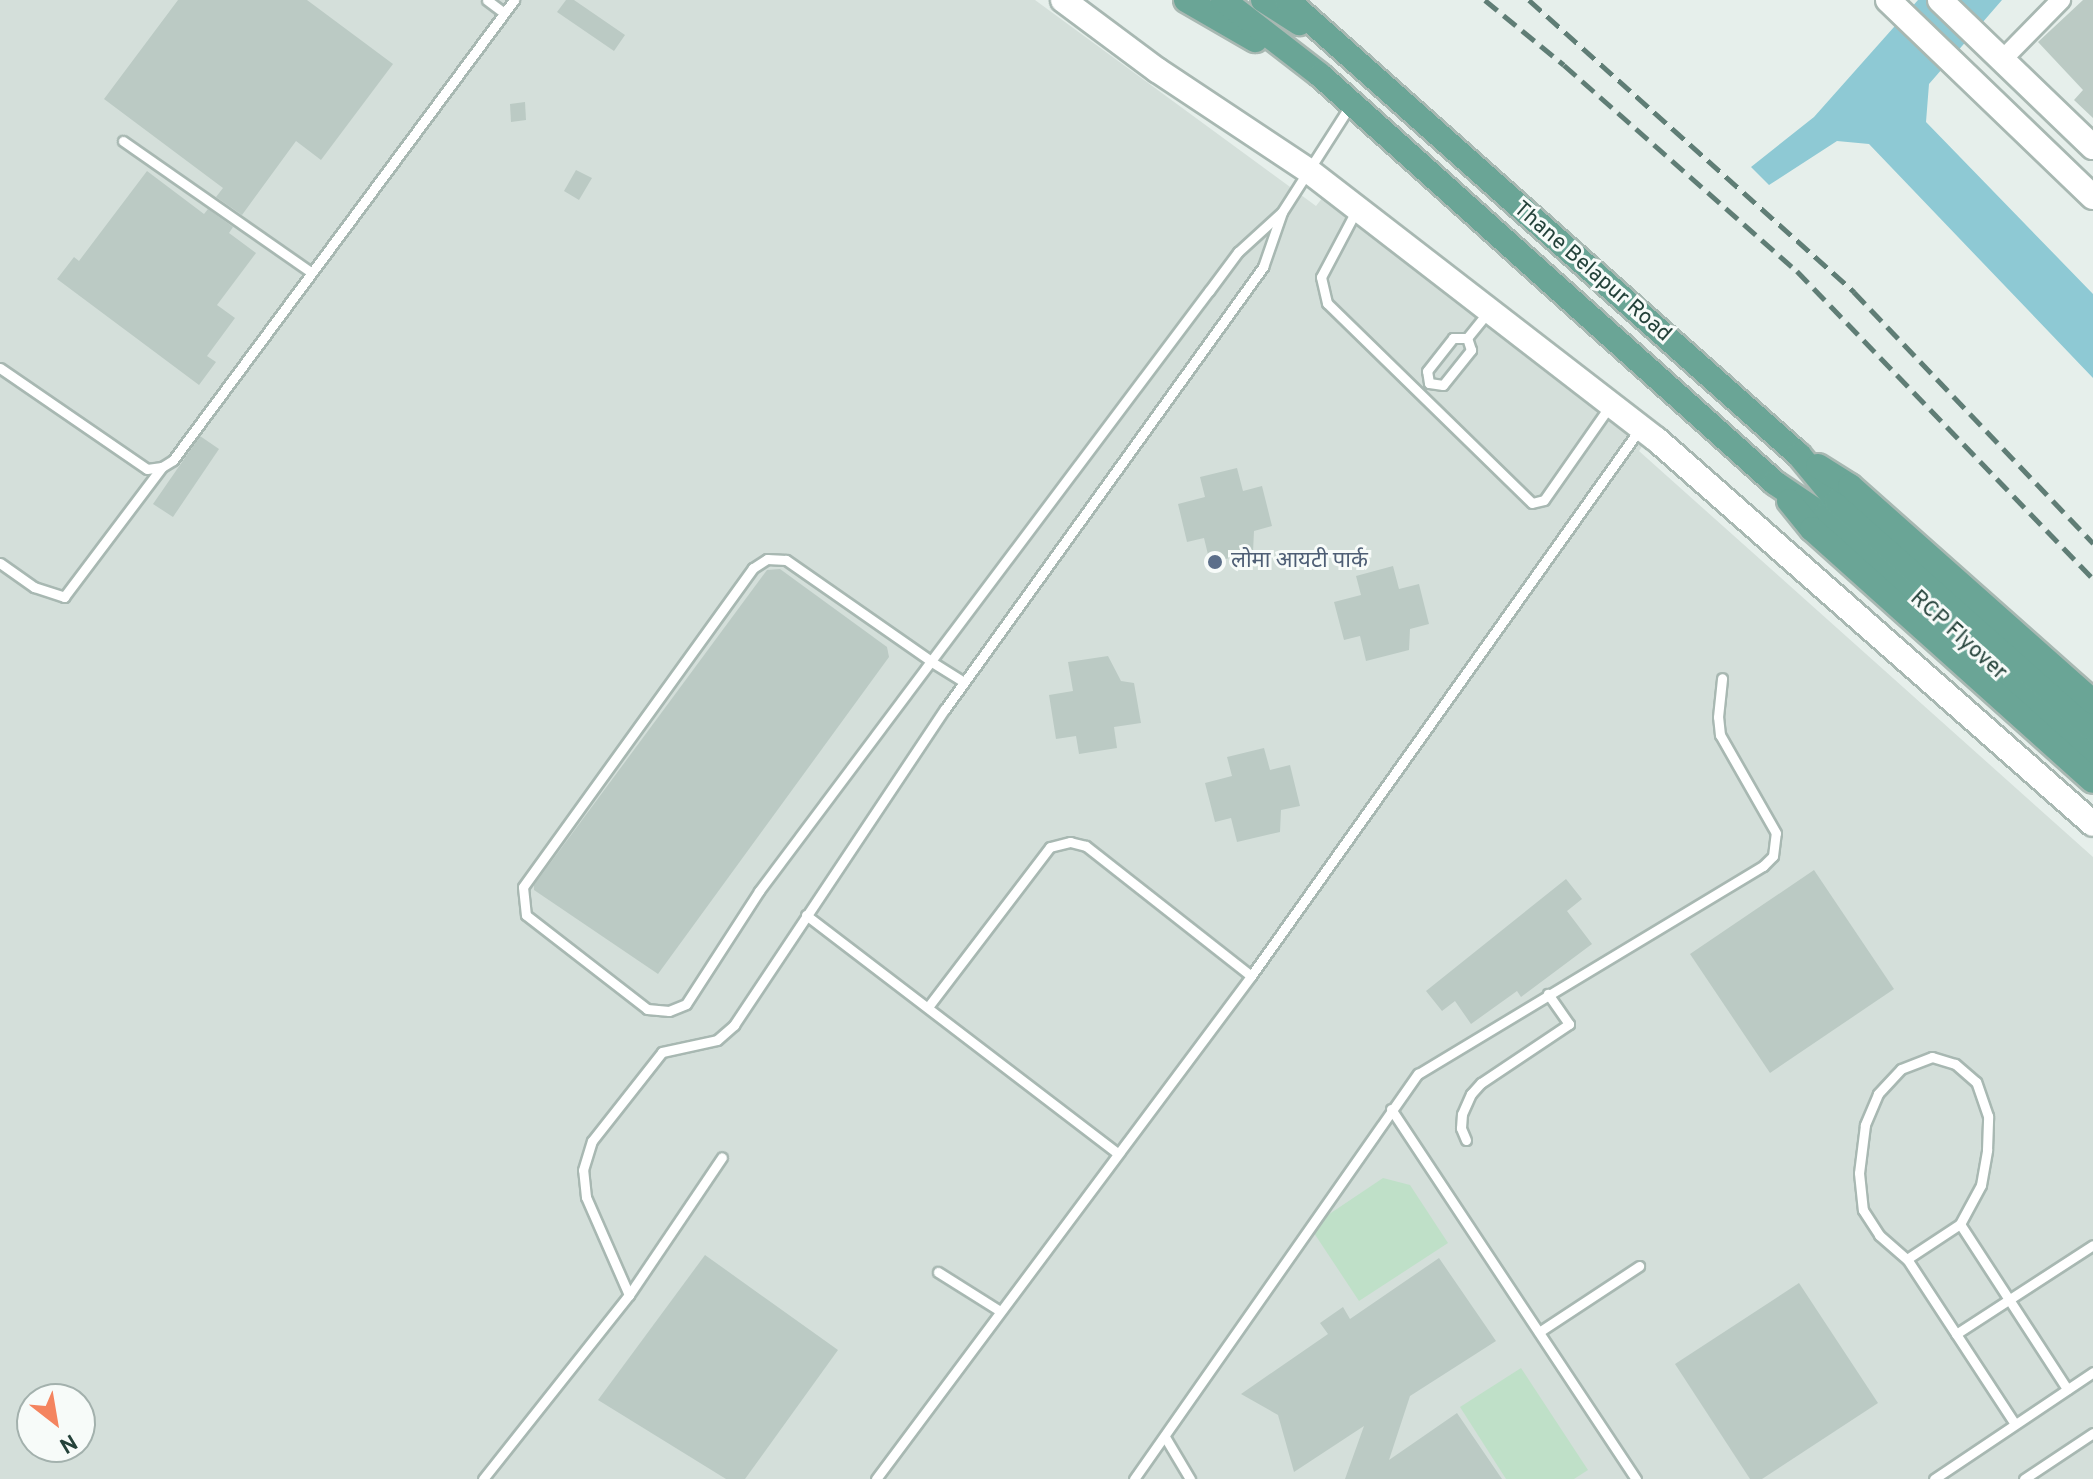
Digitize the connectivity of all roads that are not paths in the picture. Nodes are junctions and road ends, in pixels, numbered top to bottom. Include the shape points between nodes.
1 (487, 0) edge
2 (514, 0) edge
3 (1063, 0) edge
4 (1186, 0) edge
5 (1223, 0) edge
6 (1263, 0) edge
7 (1287, 0) edge
8 (1888, 0) edge
9 (1940, 0) edge
10 (2061, 0) edge
11 (504, 13) junction
12 (1341, 50) junction
13 (1996, 56) junction
14 (1320, 75) junction
15 (1351, 104) junction
16 (123, 141) dead end
17 (2093, 147) edge
18 (1309, 171) junction
19 (2093, 197) edge
20 (1357, 208) junction
21 (1282, 212) junction
22 (311, 272) junction
23 (1489, 310) junction
24 (1467, 338) junction
25 (0, 368) edge
26 (1429, 383) junction
27 (1417, 394) junction
28 (1611, 404) junction
29 (1641, 427) junction
30 (1799, 455) junction
31 (162, 467) junction
32 (1775, 483) junction
33 (1831, 508) junction
34 (0, 563) edge
35 (931, 661) junction
36 (1722, 678) dead end
37 (964, 682) junction
38 (2093, 702) edge
39 (2093, 729) edge
40 (2093, 756) edge
41 (2093, 781) edge
42 (2093, 824) edge
43 (806, 915) junction
44 (1251, 976) junction
45 (1548, 994) junction
46 (928, 1007) junction
47 (1391, 1109) junction
48 (1466, 1140) dead end
49 (1117, 1153) junction
50 (722, 1157) dead end
51 (1960, 1224) junction
52 (2093, 1245) edge
53 (1907, 1259) junction
54 (1639, 1266) dead end
55 (938, 1272) dead end
56 (629, 1295) junction
57 (2009, 1300) junction
58 (1000, 1311) junction
59 (1539, 1332) junction
60 (1956, 1334) junction
61 (2093, 1372) edge
62 (2067, 1389) junction
63 (2015, 1424) junction
64 (2093, 1433) edge
65 (1165, 1437) junction
66 (483, 1479) edge
67 (876, 1479) edge
68 (1134, 1479) edge
69 (1190, 1479) edge
70 (1636, 1479) edge
71 (1934, 1479) edge
72 (2024, 1479) edge

1 - 11 lane
2 - 11 lane
3 - 18 street
4 - 14 main road
5 - 14 main road
6 - 12 main road
7 - 12 main road
8 - 19 street
9 - 13 street
10 - 13 street
11 - 22 lane
12 - 30 main road, Thane Belapur Road
13 - 17 street
14 - 15 main road, Thane Belapur Road
15 - 18 lane
15 - 32 main road, Thane Belapur Road
16 - 22 lane
18 - 20 street
18 - 21 lane
20 - 23 street
20 - 27 lane via 1321,277 1322,290 1327,303
21 - 35 lane via 1238,252
21 - 37 lane via 1263,267
22 - 31 lane via 173,460
23 - 24 lane
23 - 28 street
24 - 26 lane via 1453,338 1427,371
24 - 26 lane via 1471,350 1443,385
25 - 31 lane via 147,469
26 - 27 lane
27 - 28 lane via 1532,503 1544,500
28 - 29 street
29 - 42 street
29 - 44 lane
30 - 33 main road, Thane Belapur Road
30 - 38 main road via 1850,486
31 - 34 lane via 64,597 34,587
32 - 33 main road, Thane Belapur Road
32 - 41 main road via 1812,529
33 - 39 main road, RCP Flyover
33 - 40 main road, RCP Flyover
35 - 35 lane via 759,891 686,1004 669,1011 647,1009 526,915 523,887 753,568 767,559 786,560
35 - 37 lane
36 - 45 lane via 1720,735 1776,833 1773,856
37 - 43 lane
43 - 46 lane
43 - 56 lane via 734,1025 717,1040 662,1052 592,1141 583,1170 586,1197
44 - 46 lane via 1086,846 1070,842 1050,847
44 - 49 lane
45 - 47 lane via 1418,1074
45 - 48 lane via 1569,1024 1471,1094 1462,1114
46 - 49 lane
47 - 59 lane
47 - 65 lane
49 - 58 lane
50 - 56 lane
51 - 53 lane
51 - 53 lane via 1981,1185 1988,1116 1976,1082 1955,1064 1932,1057 1901,1069 1878,1094 1865,1125 1859,1173 1863,1210 1879,1235
51 - 57 lane
52 - 57 lane
53 - 60 lane
54 - 59 lane
55 - 58 lane
56 - 66 lane
57 - 60 lane
57 - 62 lane
58 - 67 lane
59 - 70 lane
60 - 63 lane
61 - 62 lane
62 - 63 lane
63 - 71 lane
64 - 72 lane
65 - 68 lane
65 - 69 lane

